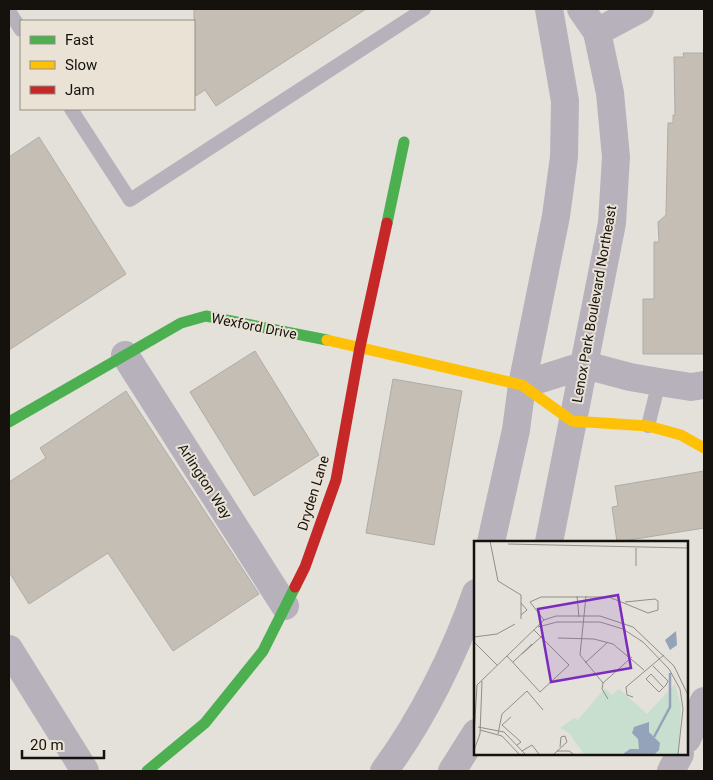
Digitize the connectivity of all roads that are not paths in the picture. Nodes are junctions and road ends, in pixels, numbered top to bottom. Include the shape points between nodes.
1 (424, 9) edge
2 (549, 9) edge
3 (581, 9) edge
4 (640, 9) edge
5 (9, 11) edge
6 (20, 28) edge
7 (597, 32) junction
8 (72, 110) edge
9 (404, 142) dead end
10 (360, 347) junction
11 (125, 355) junction
12 (584, 365) junction
13 (659, 382) junction
14 (522, 385) junction
15 (704, 385) edge
16 (572, 421) junction
17 (9, 422) edge
18 (648, 426) junction
19 (704, 448) edge
20 (491, 541) edge
21 (549, 541) edge
22 (474, 598) edge
23 (285, 606) junction
24 (9, 649) edge
25 (704, 701) edge
26 (474, 736) edge
27 (688, 737) edge
28 (679, 755) edge
29 (85, 771) edge
30 (147, 771) edge
31 (384, 771) edge
32 (452, 771) edge
33 (671, 771) edge

1 - 8 lane via 130,200
2 - 14 street via 565,101 564,157 556,216
3 - 7 street, Lenox Park Boulevard Northeast
4 - 7 street
5 - 6 lane
7 - 12 street, Lenox Park Boulevard Northeast via 610,93 616,157 612,223
9 - 10 street, Dryden Lane
10 - 11 street, Wexford Drive via 206,316 181,322
10 - 14 street, Wexford Drive
10 - 23 street, Dryden Lane via 336,480 305,567
11 - 17 street, Wexford Drive
11 - 23 street, Arlington Way
12 - 13 street
12 - 14 street
12 - 16 street, Lenox Park Boulevard Northeast
13 - 15 street via 690,387
13 - 18 lane
14 - 16 street
14 - 20 street via 516,430
16 - 18 street
16 - 21 street, Lenox Park Boulevard Northeast
18 - 19 street via 681,435
22 - 31 street via 424,709
23 - 30 street, Dryden Lane via 263,651 205,723
24 - 29 street
25 - 27 street
26 - 32 street
28 - 33 street

